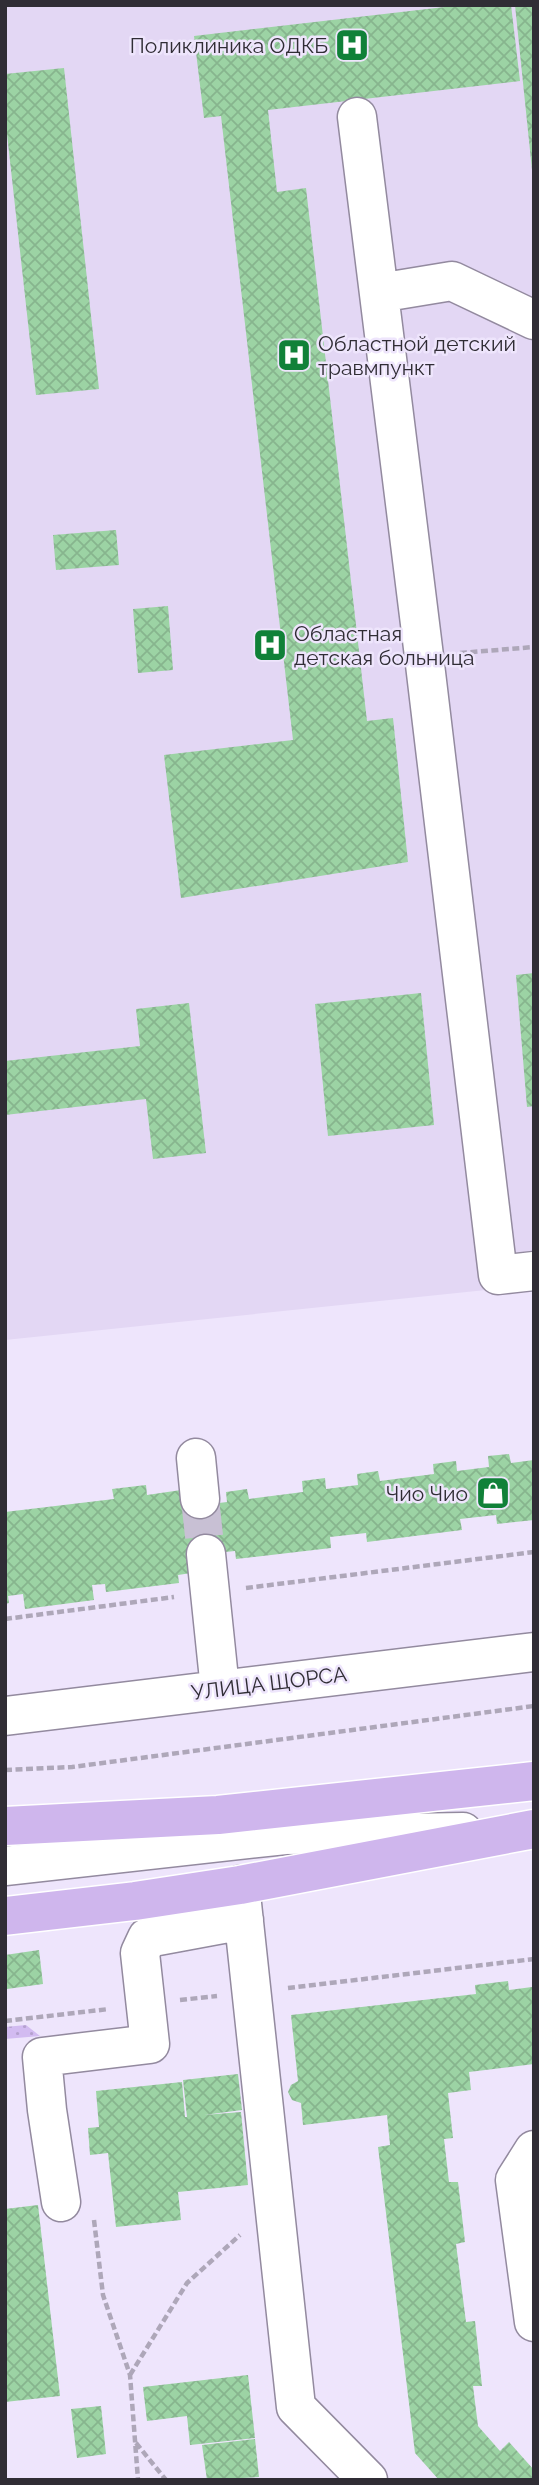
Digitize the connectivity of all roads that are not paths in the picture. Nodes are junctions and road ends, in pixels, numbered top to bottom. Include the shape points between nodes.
1 (357, 117) dead end
2 (379, 293) junction
3 (534, 320) edge
4 (534, 1271) edge
5 (196, 1458) dead end
6 (200, 1499) tunnel mouth
7 (206, 1555) tunnel mouth
8 (534, 1652) edge
9 (220, 1689) junction
10 (5, 1716) edge
11 (534, 1781) edge
12 (218, 1815) junction
13 (5, 1826) edge
14 (526, 1830) edge
15 (5, 1856) edge
16 (5, 1866) edge
17 (242, 1902) junction
18 (5, 1916) edge
19 (534, 2150) edge
20 (77, 2208) road end
21 (534, 2322) edge
22 (368, 2480) edge

1 - 2 street
2 - 3 street via 452,281
2 - 4 street via 498,1275
5 - 6 street
7 - 9 street
8 - 9 street, УЛИЦА ЩОРСА
9 - 10 street, УЛИЦА ЩОРСА
11 - 12 main road
12 - 13 main road
12 - 15 street
14 - 16 street via 285,1835
14 - 17 main road
17 - 18 main road via 135,1901
17 - 20 street via 147,1938 140,1953 150,2044 42,2057 47,2109
17 - 22 street via 296,2407
19 - 21 street via 515,2180

